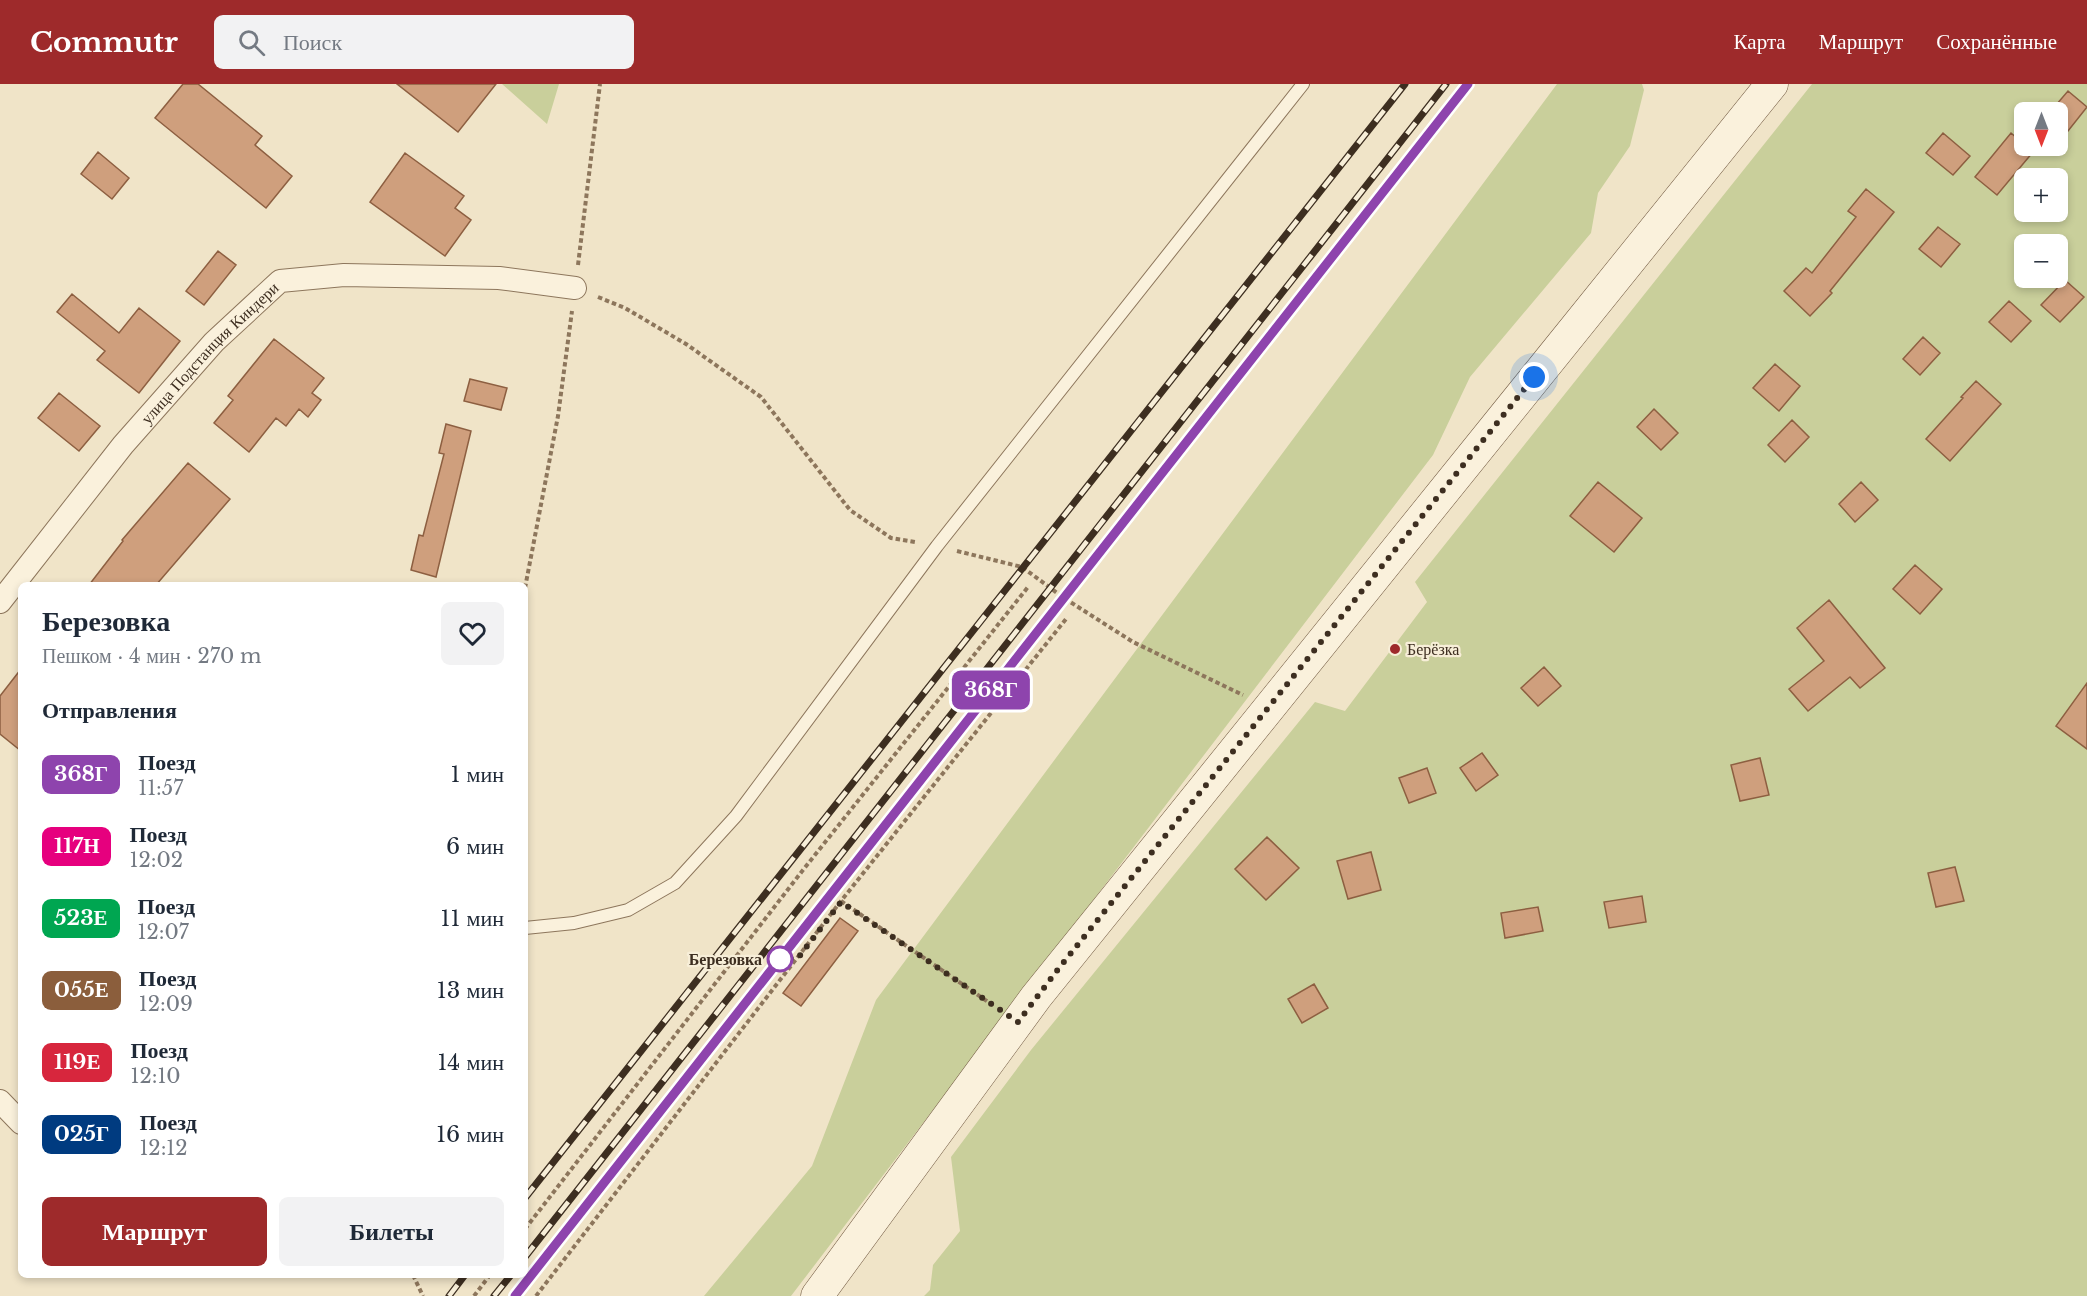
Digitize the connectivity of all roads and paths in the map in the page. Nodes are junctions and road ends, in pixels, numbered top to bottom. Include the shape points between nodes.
1 (600, 84) edge
2 (1303, 84) edge
3 (1772, 84) edge
4 (575, 288) junction
5 (937, 546) junction
6 (526, 582) edge
7 (1028, 587) dead end
8 (0, 602) edge
9 (1066, 619) dead end
10 (1269, 708) junction
11 (841, 902) junction
12 (528, 928) edge
13 (1018, 1022) junction
14 (0, 1101) edge
15 (18, 1120) edge
16 (528, 1225) edge
17 (414, 1278) edge
18 (488, 1278) edge
19 (423, 1296) edge
20 (474, 1296) edge
21 (536, 1296) edge
22 (817, 1296) edge

1 - 4 path
2 - 5 lane
3 - 10 street
4 - 5 path via 625,308 761,396 850,510 891,538
4 - 6 path via 558,416
4 - 8 street, улица Подстанция Киндери via 499,278 344,275 280,281 206,350 123,445
5 - 10 path via 1022,567 1133,642
5 - 12 lane via 736,816 675,883 628,910 574,923
7 - 16 path
9 - 11 path
10 - 13 street
11 - 13 path
11 - 21 path
13 - 22 street
14 - 15 street
17 - 19 path
18 - 20 path

